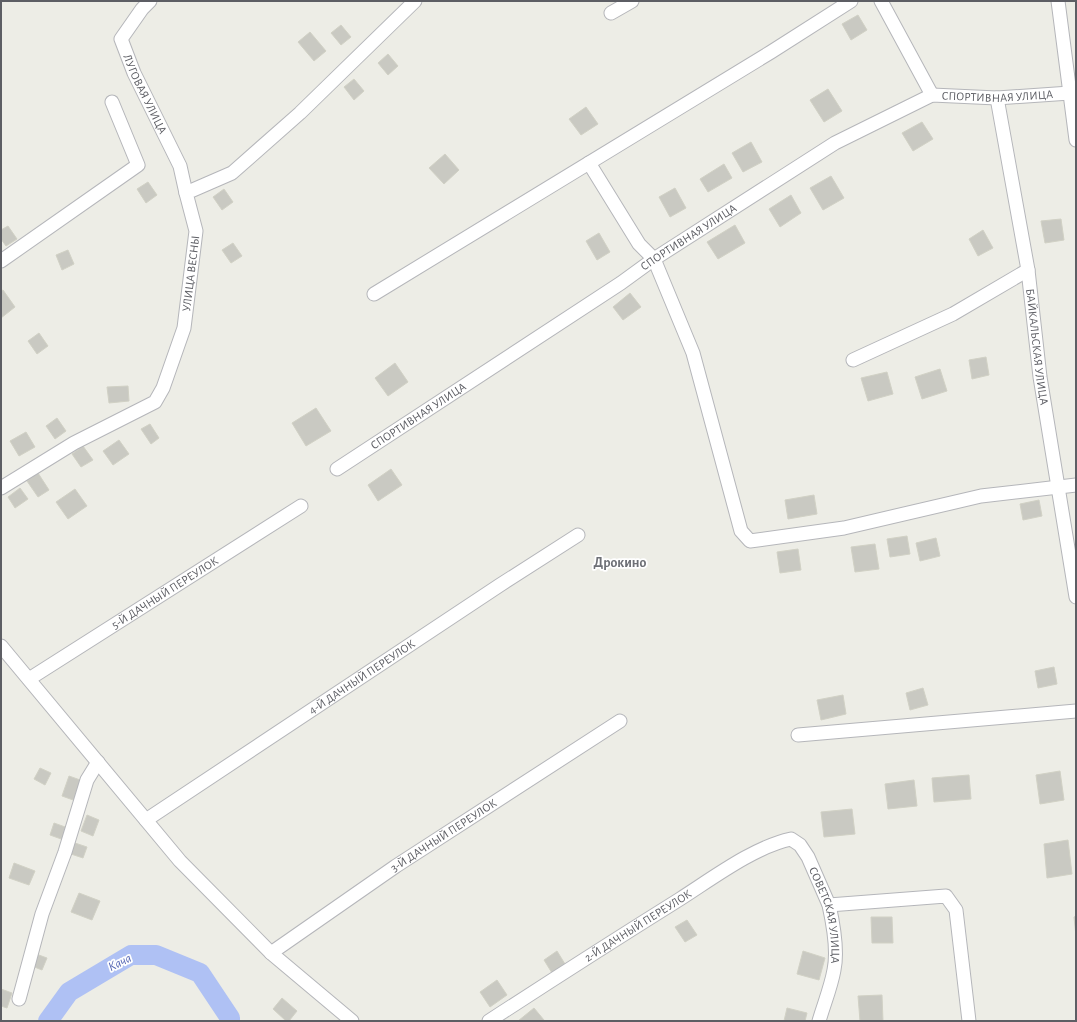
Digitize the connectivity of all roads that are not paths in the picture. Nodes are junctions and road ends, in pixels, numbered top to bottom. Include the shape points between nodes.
1 (150, 1) edge
2 (415, 1) edge
3 (632, 1) edge
4 (851, 1) edge
5 (881, 1) edge
6 (1058, 1) edge
7 (611, 13) dead end
8 (1070, 94) junction
9 (932, 95) junction
10 (997, 98) junction
11 (112, 102) dead end
12 (1076, 140) edge
13 (589, 163) junction
14 (186, 193) junction
15 (654, 259) junction
16 (1, 261) edge
17 (1028, 270) junction
18 (374, 294) dead end
19 (852, 360) dead end
20 (337, 470) dead end
21 (1076, 484) edge
22 (1058, 487) junction
23 (1, 488) edge
24 (301, 506) dead end
25 (578, 535) dead end
26 (1076, 597) edge
27 (1, 646) edge
28 (29, 679) junction
29 (1076, 711) edge
30 (620, 721) dead end
31 (798, 735) dead end
32 (98, 762) junction
33 (146, 820) junction
34 (792, 839) joint
35 (829, 904) junction
36 (271, 953) junction
37 (19, 1000) dead end
38 (352, 1021) edge
39 (489, 1021) edge
40 (819, 1021) edge
41 (969, 1021) edge

1 - 14 street, ЛУГОВАЯ УЛИЦА via 121,39 134,73 180,166
2 - 14 street via 300,114 232,173
3 - 7 street
4 - 13 street
5 - 9 street
6 - 8 street
8 - 10 street, СПОРТИВНАЯ УЛИЦА
8 - 12 street
9 - 10 street, СПОРТИВНАЯ УЛИЦА
9 - 15 street, СПОРТИВНАЯ УЛИЦА via 835,143
10 - 17 street, БАЙКАЛЬСКАЯ УЛИЦА
11 - 16 street via 138,164
13 - 15 street via 639,244
13 - 18 street
14 - 23 street, УЛИЦА ВЕСНЫ via 196,231 184,328 163,388 155,402 74,443
15 - 20 street, СПОРТИВНАЯ УЛИЦА
15 - 22 street via 693,353 741,531 750,541 844,528 982,496
17 - 19 street via 953,314
17 - 22 street, БАЙКАЛЬСКАЯ УЛИЦА via 1040,377
21 - 22 street
22 - 26 street, БАЙКАЛЬСКАЯ УЛИЦА
24 - 28 street, 5-Й ДАЧНЫЙ ПЕРЕУЛОК
25 - 33 street, 4-Й ДАЧНЫЙ ПЕРЕУЛОК
27 - 28 street
28 - 32 street
29 - 31 street
30 - 36 street, 3-Й ДАЧНЫЙ ПЕРЕУЛОК via 396,866
32 - 33 street
32 - 37 street via 87,780 65,852 42,914
33 - 36 street via 180,862
34 - 35 street, СОВЕТСКАЯ УЛИЦА via 808,857
34 - 39 street, 2-Й ДАЧНЫЙ ПЕРЕУЛОК via 764,847 724,871
35 - 40 street, СОВЕТСКАЯ УЛИЦА via 835,969
35 - 41 street via 946,896 956,910
36 - 38 street

